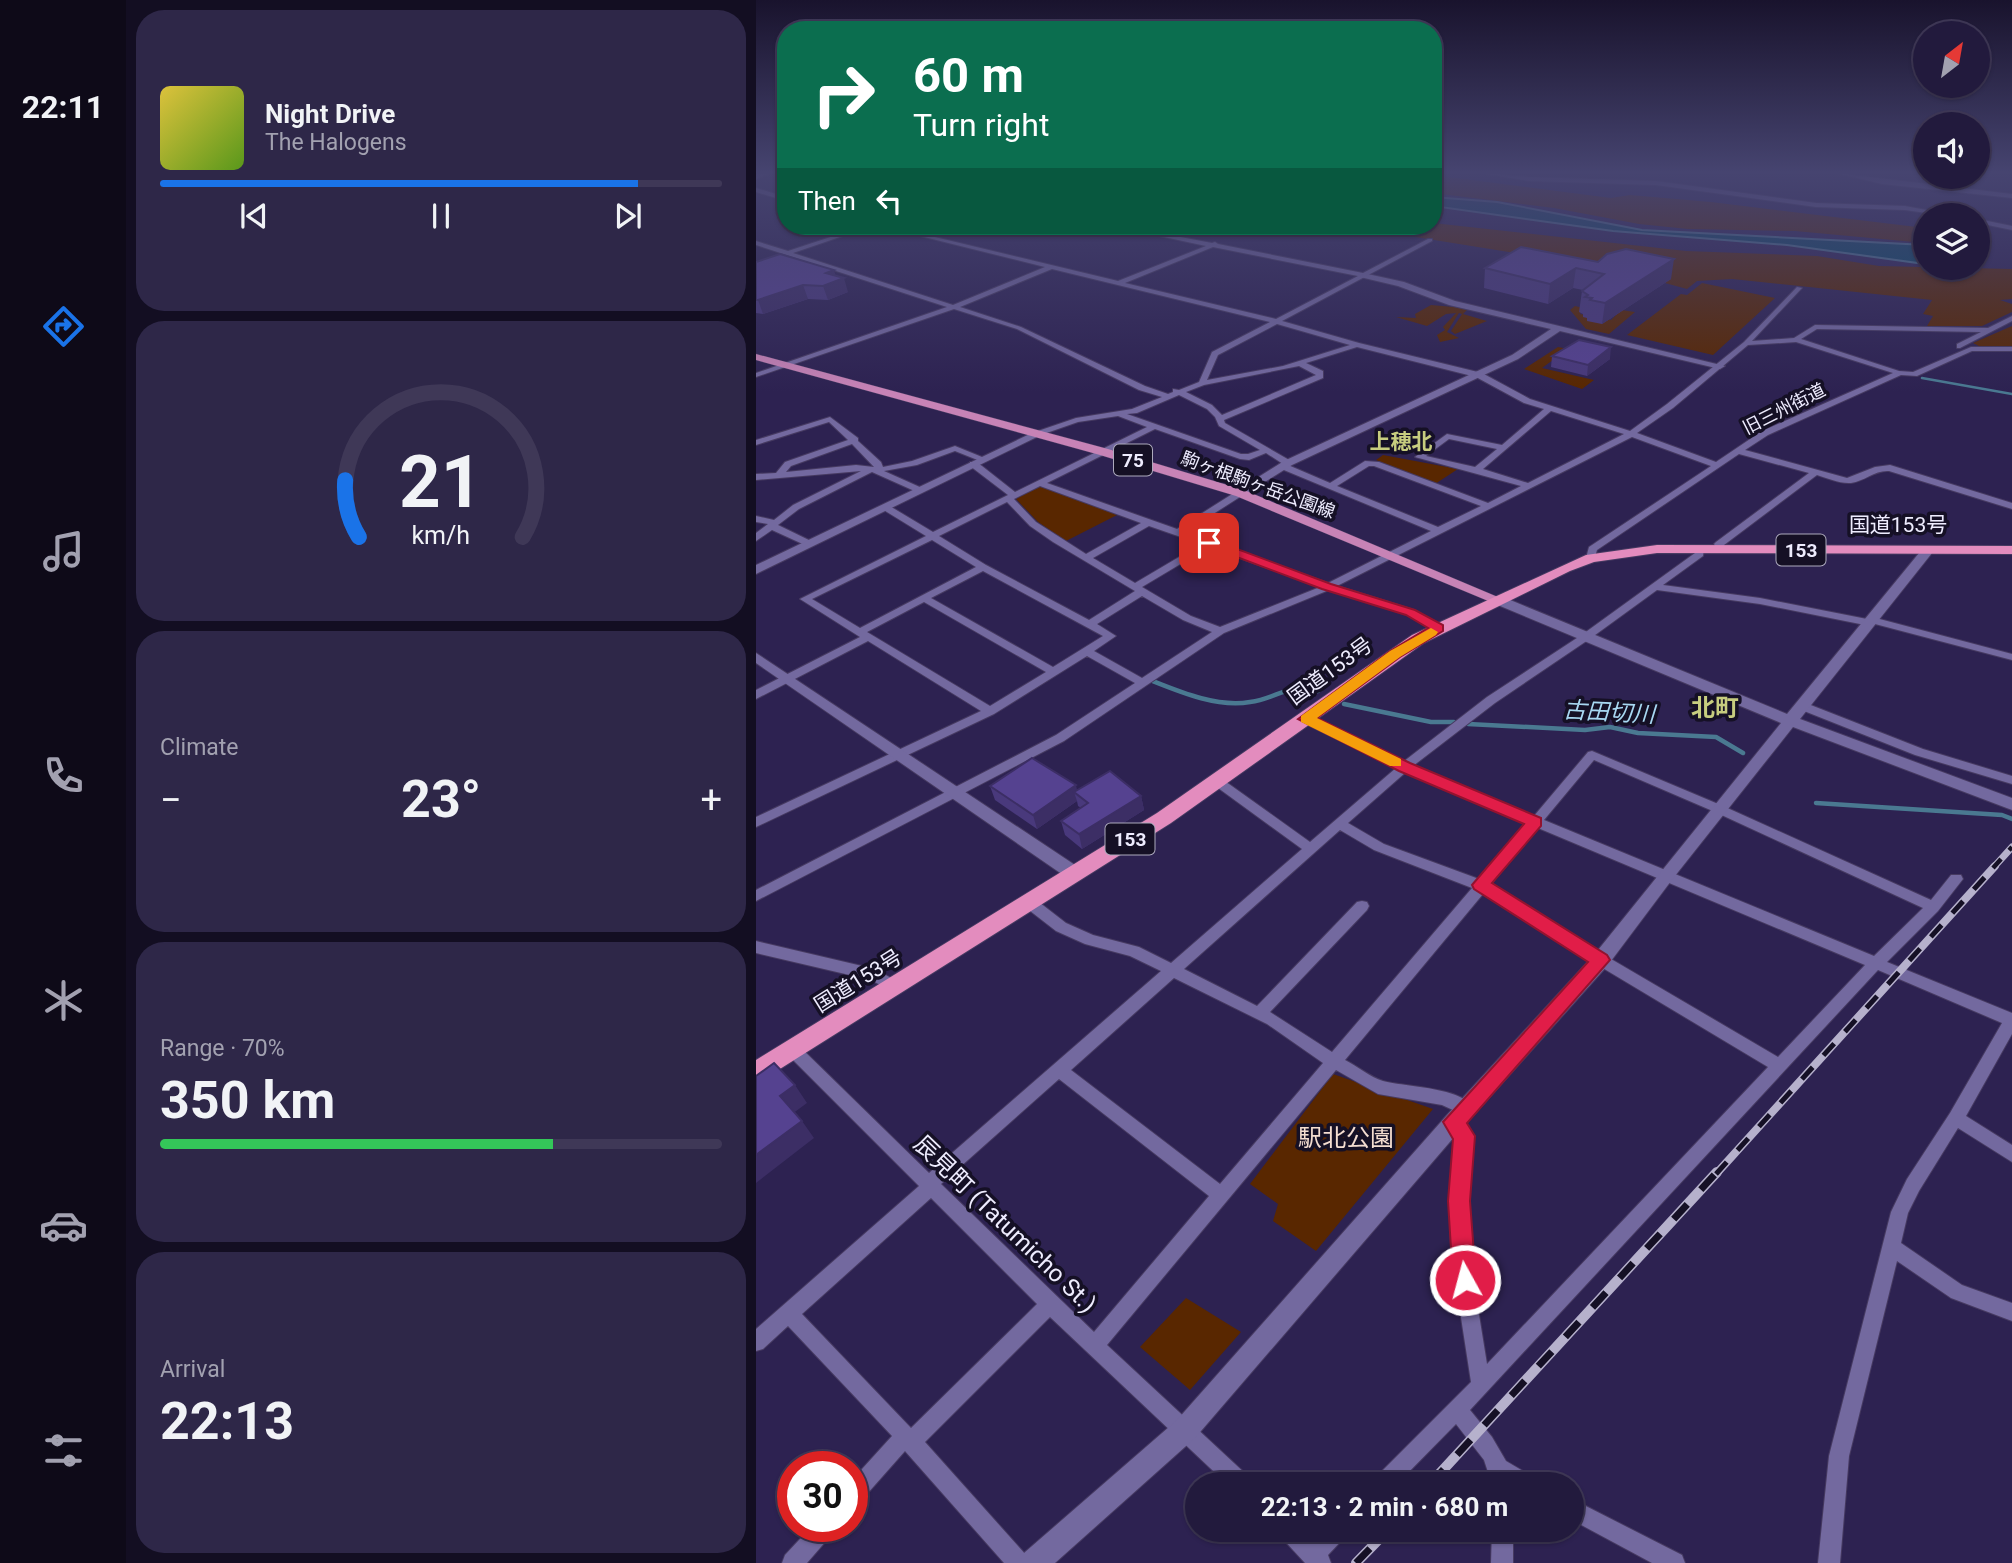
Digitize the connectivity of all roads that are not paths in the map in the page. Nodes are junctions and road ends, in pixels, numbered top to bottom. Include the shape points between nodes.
1 (766, 246) edge
2 (808, 246) edge
3 (968, 246) edge
4 (1210, 246) edge
5 (1224, 246) edge
6 (1419, 246) edge
7 (777, 249) junction
8 (789, 252) junction
9 (756, 256) edge
10 (1053, 266) junction
11 (1363, 275) junction
12 (1119, 283) junction
13 (1799, 288) dead end
14 (956, 306) junction
15 (2012, 318) edge
16 (1275, 321) junction
17 (1558, 327) junction
18 (1992, 330) junction
19 (1796, 340) junction
20 (1746, 343) junction
21 (1357, 345) junction
22 (2012, 349) edge
23 (756, 357) edge
24 (1299, 363) junction
25 (787, 365) junction
26 (1720, 366) junction
27 (1899, 373) junction
28 (1479, 375) junction
29 (756, 376) edge
30 (1202, 383) junction
31 (1176, 391) junction
32 (1165, 396) junction
33 (1549, 409) junction
34 (1121, 415) junction
35 (1220, 419) junction
36 (1153, 427) junction
37 (1038, 434) junction
38 (1629, 435) junction
39 (855, 440) junction
40 (756, 443) edge
41 (1502, 447) junction
42 (1267, 450) junction
43 (1738, 451) junction
44 (1104, 452) junction
45 (978, 461) junction
46 (1285, 464) junction
47 (1717, 465) junction
48 (878, 470) junction
49 (1477, 470) junction
50 (1815, 472) junction
51 (779, 475) junction
52 (756, 477) edge
53 (1038, 483) junction
54 (1332, 485) junction
55 (1527, 485) junction
56 (919, 490) junction
57 (1240, 493) junction
58 (1011, 497) junction
59 (1486, 505) junction
60 (2012, 506) edge
61 (885, 507) junction
62 (756, 519) edge
63 (1149, 522) junction
64 (774, 525) junction
65 (1437, 530) junction
66 (1179, 532) junction
67 (932, 536) junction
68 (756, 538) edge
69 (1209, 543) junction
70 (810, 544) junction
71 (1699, 549) junction
72 (1721, 549) junction
73 (1928, 550) junction
74 (2012, 550) edge
75 (1390, 554) junction
76 (1086, 558) junction
77 (1591, 558) junction
78 (983, 567) junction
79 (756, 570) edge
80 (1327, 586) junction
81 (1655, 587) junction
82 (1137, 590) junction
83 (923, 598) junction
84 (1498, 600) junction
85 (1871, 621) junction
86 (1090, 624) junction
87 (1438, 628) junction
88 (1220, 631) junction
89 (864, 634) junction
90 (1587, 636) junction
91 (1086, 651) junction
92 (756, 657) edge
93 (2012, 657) edge
94 (1054, 672) junction
95 (787, 679) junction
96 (1141, 682) junction
97 (756, 695) edge
98 (990, 711) junction
99 (1797, 713) junction
100 (1306, 719) junction
101 (898, 755) junction
102 (1404, 767) junction
103 (2012, 780) edge
104 (1218, 782) junction
105 (955, 794) junction
106 (2012, 804) edge
107 (1719, 809) junction
108 (756, 822) edge
109 (1535, 822) junction
110 (1340, 824) junction
111 (1311, 849) junction
112 (1075, 874) junction
113 (1665, 876) junction
114 (1956, 879) dead end
115 (1480, 885) junction
116 (756, 896) edge
117 (1030, 902) junction
118 (1362, 906) dead end
119 (1933, 907) junction
120 (756, 947) edge
121 (1601, 960) junction
122 (1877, 962) junction
123 (1173, 969) junction
124 (895, 987) junction
125 (1260, 1013) junction
126 (793, 1050) junction
127 (1335, 1062) junction
128 (1780, 1066) junction
129 (1058, 1069) junction
130 (756, 1073) edge
131 (1460, 1116) junction
132 (1956, 1118) junction
133 (2012, 1154) edge
134 (930, 1186) junction
135 (1222, 1196) junction
136 (1891, 1247) junction
137 (1050, 1304) junction
138 (2012, 1312) edge
139 (788, 1313) junction
140 (756, 1342) edge
141 (1094, 1346) junction
142 (1481, 1385) junction
143 (1456, 1410) junction
144 (1186, 1429) junction
145 (908, 1439) junction
146 (1230, 1472) edge
147 (1395, 1472) edge
148 (1499, 1472) edge
149 (868, 1480) edge
150 (1584, 1515) edge
151 (812, 1542) edge
152 (1300, 1542) edge
153 (1329, 1542) edge
154 (1503, 1542) edge
155 (1317, 1559) edge
156 (793, 1563) edge
157 (1018, 1563) edge
158 (1034, 1563) edge
159 (1502, 1563) edge
160 (1674, 1563) edge
161 (1829, 1563) edge

1 - 7 street
2 - 8 street
3 - 10 street
4 - 12 street
5 - 11 street
6 - 11 street
7 - 8 street
7 - 9 street
8 - 14 street
10 - 12 street
10 - 14 street
11 - 16 street
11 - 17 street via 1452,303
12 - 16 street
13 - 20 street
14 - 25 street
14 - 32 street via 1019,328
15 - 18 street, 旧三州街道
16 - 21 street
16 - 30 street via 1216,354
17 - 26 street
17 - 28 street
18 - 19 street via 1815,327
18 - 27 street, 旧三州街道
19 - 20 street
19 - 27 street
20 - 26 street
21 - 24 street
21 - 28 street
22 - 27 street via 1970,349 1913,374
23 - 25 main road, 駒ヶ根駒ヶ岳公園線 / 75
24 - 30 street
24 - 35 street via 1320,376
25 - 29 street
25 - 37 main road, 駒ヶ根駒ヶ岳公園線 / 75
26 - 38 street
27 - 43 street, 旧三州街道 via 1789,420
28 - 33 street
28 - 46 street
30 - 31 street
31 - 32 street
31 - 35 street via 1210,407
32 - 34 street
33 - 38 street
33 - 41 street
34 - 36 street
34 - 37 street via 1076,420
35 - 42 street
36 - 42 street via 1240,456
36 - 44 street
37 - 44 main road, 駒ヶ根駒ヶ岳公園線 / 75
37 - 45 street
38 - 47 street
38 - 55 street
39 - 40 street via 830,419
39 - 48 street via 878,464
39 - 51 street via 788,464
41 - 49 street
41 - 49 street via 1447,436 1419,457
42 - 46 street
43 - 47 street, 旧三州街道
43 - 50 street
44 - 53 street
44 - 57 main road, 駒ヶ根駒ヶ岳公園線 / 75
45 - 48 street via 955,448
45 - 56 street
45 - 58 street
46 - 54 street
46 - 57 street
47 - 77 street, 旧三州街道 via 1592,550
48 - 51 street
48 - 56 street
48 - 64 street via 796,507
49 - 55 street
50 - 60 street via 1855,480 1876,467 1890,468
50 - 72 street via 1719,544
51 - 52 street
53 - 58 street
53 - 63 street
54 - 59 street via 1368,463 1376,464
54 - 65 street
55 - 59 street
56 - 61 street
57 - 66 street
57 - 75 main road, 駒ヶ根駒ヶ岳公園線 / 75
58 - 67 street
58 - 76 street via 1033,524
59 - 65 street
61 - 67 street
61 - 70 street
62 - 64 street
63 - 66 street
63 - 76 street
64 - 68 street
64 - 70 street
65 - 75 street
66 - 69 street
67 - 78 street
67 - 89 street via 805,599
69 - 80 street
69 - 82 street
70 - 79 street
71 - 72 highway, 国道153号 / 153
71 - 77 highway, 国道153号 / 153
71 - 81 street via 1700,554
72 - 73 highway, 国道153号 / 153
73 - 74 highway, 国道153号 / 153
73 - 85 street
75 - 80 street
75 - 84 main road, 駒ヶ根駒ヶ岳公園線 / 75
76 - 82 street
77 - 84 highway, 国道153号 / 153
78 - 83 street
78 - 86 street
80 - 87 street via 1410,612
80 - 88 street
81 - 85 street
81 - 90 street
82 - 86 street
82 - 88 street
83 - 89 street
83 - 94 street
84 - 87 highway, 国道153号 / 153
84 - 90 street
85 - 93 street
85 - 99 street
86 - 91 street via 1111,636
87 - 100 highway, 国道153号 / 153
88 - 96 street
89 - 95 street
89 - 98 street
90 - 99 street
90 - 102 street via 1491,700
91 - 94 street
91 - 96 street
92 - 95 street
94 - 98 street
95 - 97 street
95 - 101 street
96 - 105 street via 1060,738
98 - 101 street
99 - 103 street
99 - 106 street
99 - 107 street
100 - 102 street
100 - 104 highway, 国道153号 / 153
101 - 105 street
101 - 108 street
102 - 109 street
102 - 110 street
104 - 111 street
104 - 112 highway, 国道153号 / 153
105 - 112 street
105 - 116 street
107 - 109 street via 1592,755
107 - 113 street
107 - 119 street
109 - 113 street
109 - 115 street
110 - 111 street
110 - 115 street via 1379,847
111 - 123 street
112 - 117 highway, 国道153号 / 153
113 - 121 street
113 - 122 street
114 - 119 street
115 - 121 street
115 - 127 street
117 - 123 street via 1061,928
117 - 124 highway, 国道153号 / 153
118 - 125 street
119 - 122 street
120 - 124 street via 875,975
121 - 128 street
121 - 131 street
122 - 128 street
122 - 132 street via 2012,1020
123 - 125 street
123 - 129 street
124 - 126 highway, 国道153号 / 153
125 - 127 street
126 - 130 highway, 国道153号 / 153
126 - 134 street, 辰見町 (Tatumicho St.)
127 - 131 street via 1378,1087 1444,1098
127 - 135 street
128 - 142 street
129 - 134 street
129 - 135 street
131 - 142 street via 1464,1136 1460,1253
131 - 144 street
132 - 133 street
132 - 136 street via 1913,1185
134 - 137 street, 辰見町 (Tatumicho St.)
134 - 139 street
135 - 141 street
136 - 138 street via 1956,1292
136 - 161 street via 1839,1456
137 - 141 street, 辰見町 (Tatumicho St.)
137 - 145 street
139 - 140 street
139 - 145 street
141 - 144 street, 辰見町 (Tatumicho St.)
142 - 143 street
143 - 147 street
143 - 148 street via 1490,1449
144 - 146 street, 辰見町 (Tatumicho St.)
144 - 158 street
145 - 149 street
145 - 157 street
150 - 160 street
151 - 156 street
152 - 155 street
153 - 155 street
154 - 159 street

